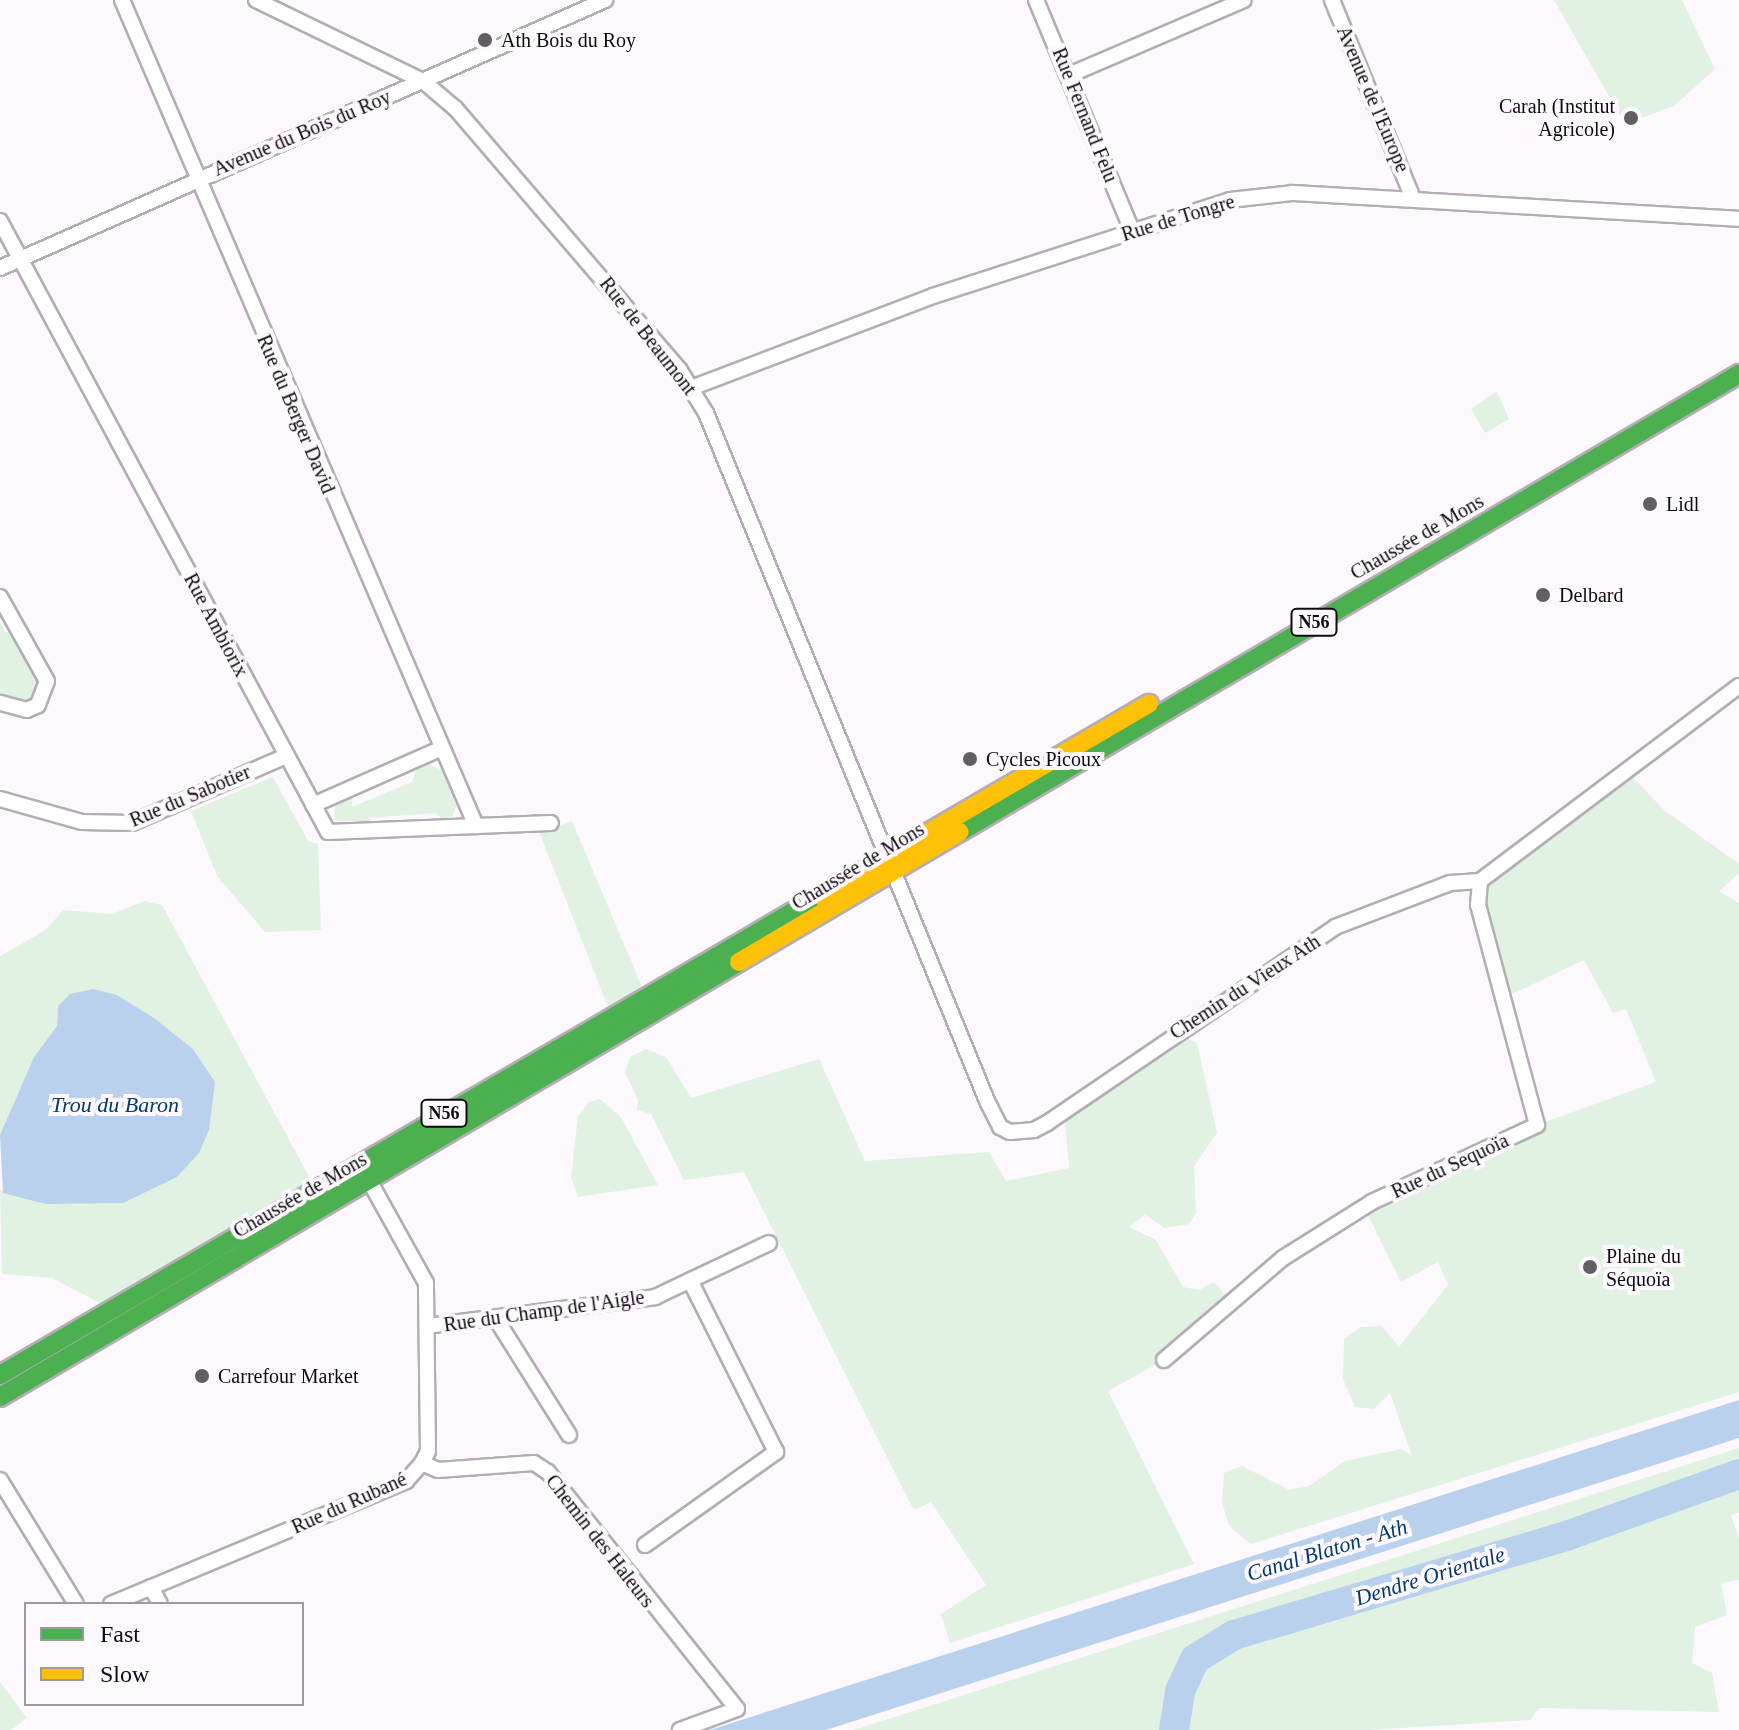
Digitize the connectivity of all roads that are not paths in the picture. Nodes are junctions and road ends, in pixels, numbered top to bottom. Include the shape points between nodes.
1 (122, 0) edge
2 (256, 0) edge
3 (605, 0) edge
4 (1036, 0) edge
5 (1244, 0) edge
6 (1332, 0) edge
7 (1069, 75) junction
8 (423, 81) junction
9 (196, 179) junction
10 (1413, 198) junction
11 (1739, 219) edge
12 (0, 221) edge
13 (1132, 231) junction
14 (21, 259) junction
15 (0, 268) edge
16 (1739, 357) edge
17 (1739, 374) edge
18 (691, 388) junction
19 (0, 597) edge
20 (1739, 686) edge
21 (0, 703) edge
22 (440, 749) junction
23 (286, 756) junction
24 (0, 799) edge
25 (313, 805) junction
26 (551, 823) dead end
27 (476, 826) junction
28 (890, 863) junction
29 (1480, 881) junction
30 (359, 1165) junction
31 (370, 1181) junction
32 (769, 1243) dead end
33 (690, 1280) junction
34 (496, 1319) junction
35 (427, 1326) junction
36 (1164, 1360) dead end
37 (0, 1375) edge
38 (0, 1397) edge
39 (569, 1435) dead end
40 (422, 1463) junction
41 (0, 1480) edge
42 (645, 1545) dead end
43 (151, 1587) junction
44 (75, 1602) edge
45 (116, 1602) edge
46 (159, 1602) edge
47 (680, 1730) edge

1 - 9 street, Rue du Berger David
2 - 8 street, Rue de Beaumont
3 - 8 street, Avenue du Bois du Roy
4 - 7 street, Rue Fernand Felu
5 - 7 street
6 - 10 street, Avenue de l'Europe
7 - 13 street, Rue Fernand Felu
8 - 9 street, Avenue du Bois du Roy
8 - 18 street, Rue de Beaumont via 521,180
9 - 14 street, Avenue du Bois du Roy
9 - 22 street, Rue du Berger David
10 - 11 street, Rue de Tongre
10 - 13 street, Rue de Tongre via 1266,195 1230,200
12 - 14 street, Rue Ambiorix
13 - 18 street, Rue de Tongre via 933,296
14 - 15 street, Avenue du Bois du Roy
14 - 23 street, Rue Ambiorix
16 - 28 main road, Chaussée de Mons / N56
17 - 28 main road, Chaussée de Mons / N56
18 - 28 street, Rue de Beaumont
19 - 21 street via 47,681 38,705 27,710
20 - 29 street, Chemin du Vieux Ath
22 - 25 street
22 - 27 street, Rue du Berger David
23 - 24 street, Rue du Sabotier via 132,823 82,822
23 - 25 street, Rue Ambiorix
25 - 27 street, Rue Ambiorix via 328,832
26 - 27 street, Rue Ambiorix
28 - 29 street, Chemin du Vieux Ath via 995,1118 1000,1127 1021,1133 1047,1123 1335,927 1450,883
28 - 30 main road, Chaussée de Mons / N56
28 - 31 main road, Chaussée de Mons / N56
29 - 36 street, Rue du Sequoïa via 1478,905 1537,1125 1372,1202 1283,1258
30 - 31 street, Rue du Rubané
30 - 37 main road, Chaussée de Mons / N56
31 - 35 street, Rue du Rubané via 426,1283
31 - 38 main road, Chaussée de Mons / N56
32 - 33 street, Rue du Champ de l'Aigle
33 - 34 street, Rue du Champ de l'Aigle via 655,1297
33 - 42 street via 776,1452
34 - 35 street, Rue du Champ de l'Aigle
34 - 39 street
35 - 40 street, Rue du Rubané via 428,1451
40 - 43 street, Rue du Rubané via 406,1481
40 - 47 street, Chemin des Haleurs via 438,1470 534,1463 548,1472 737,1709
41 - 44 street
43 - 45 street, Rue du Rubané
43 - 46 street

